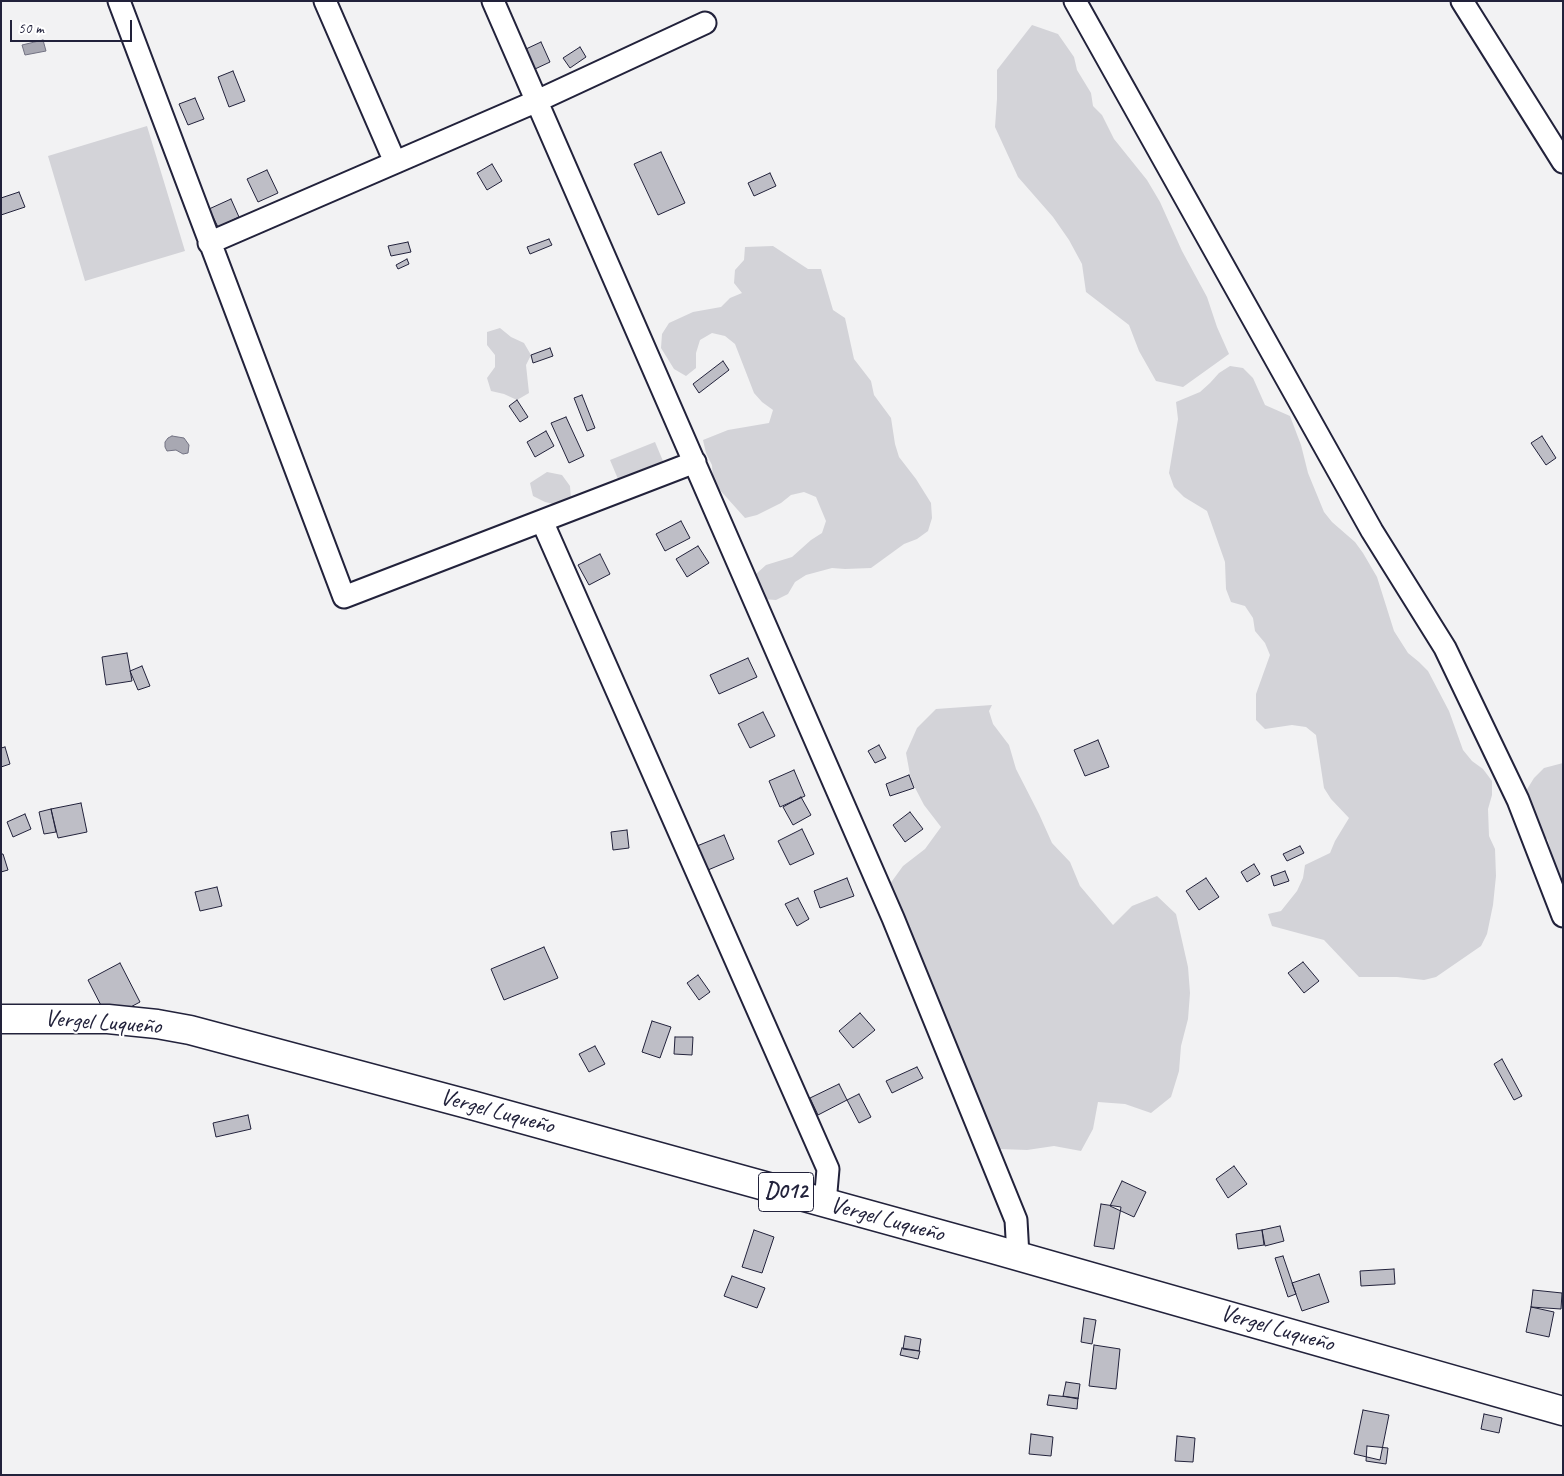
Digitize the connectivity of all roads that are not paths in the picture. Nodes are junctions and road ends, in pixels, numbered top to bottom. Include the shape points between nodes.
1 (119, 1) edge
2 (325, 1) edge
3 (493, 1) edge
4 (1075, 1) edge
5 (1462, 1) edge
6 (705, 23) dead end
7 (536, 101) junction
8 (395, 162) junction
9 (1563, 162) edge
10 (209, 243) junction
11 (695, 462) junction
12 (542, 521) junction
13 (1563, 916) edge
14 (1, 1019) edge
15 (825, 1203) junction
16 (1018, 1256) junction
17 (1563, 1411) edge

1 - 10 street
2 - 8 street
3 - 7 street
4 - 13 street via 1372,531 1445,648 1518,800
5 - 9 street
6 - 7 street
7 - 8 street
7 - 11 street
8 - 10 street
10 - 12 street via 344,597
11 - 12 street
11 - 16 street via 893,918 1016,1220
12 - 15 street via 828,1169
14 - 15 main road, Vergel Luqueño / D012 via 108,1019 190,1030
15 - 16 main road, Vergel Luqueño / D012
16 - 17 main road, Vergel Luqueño / D012

